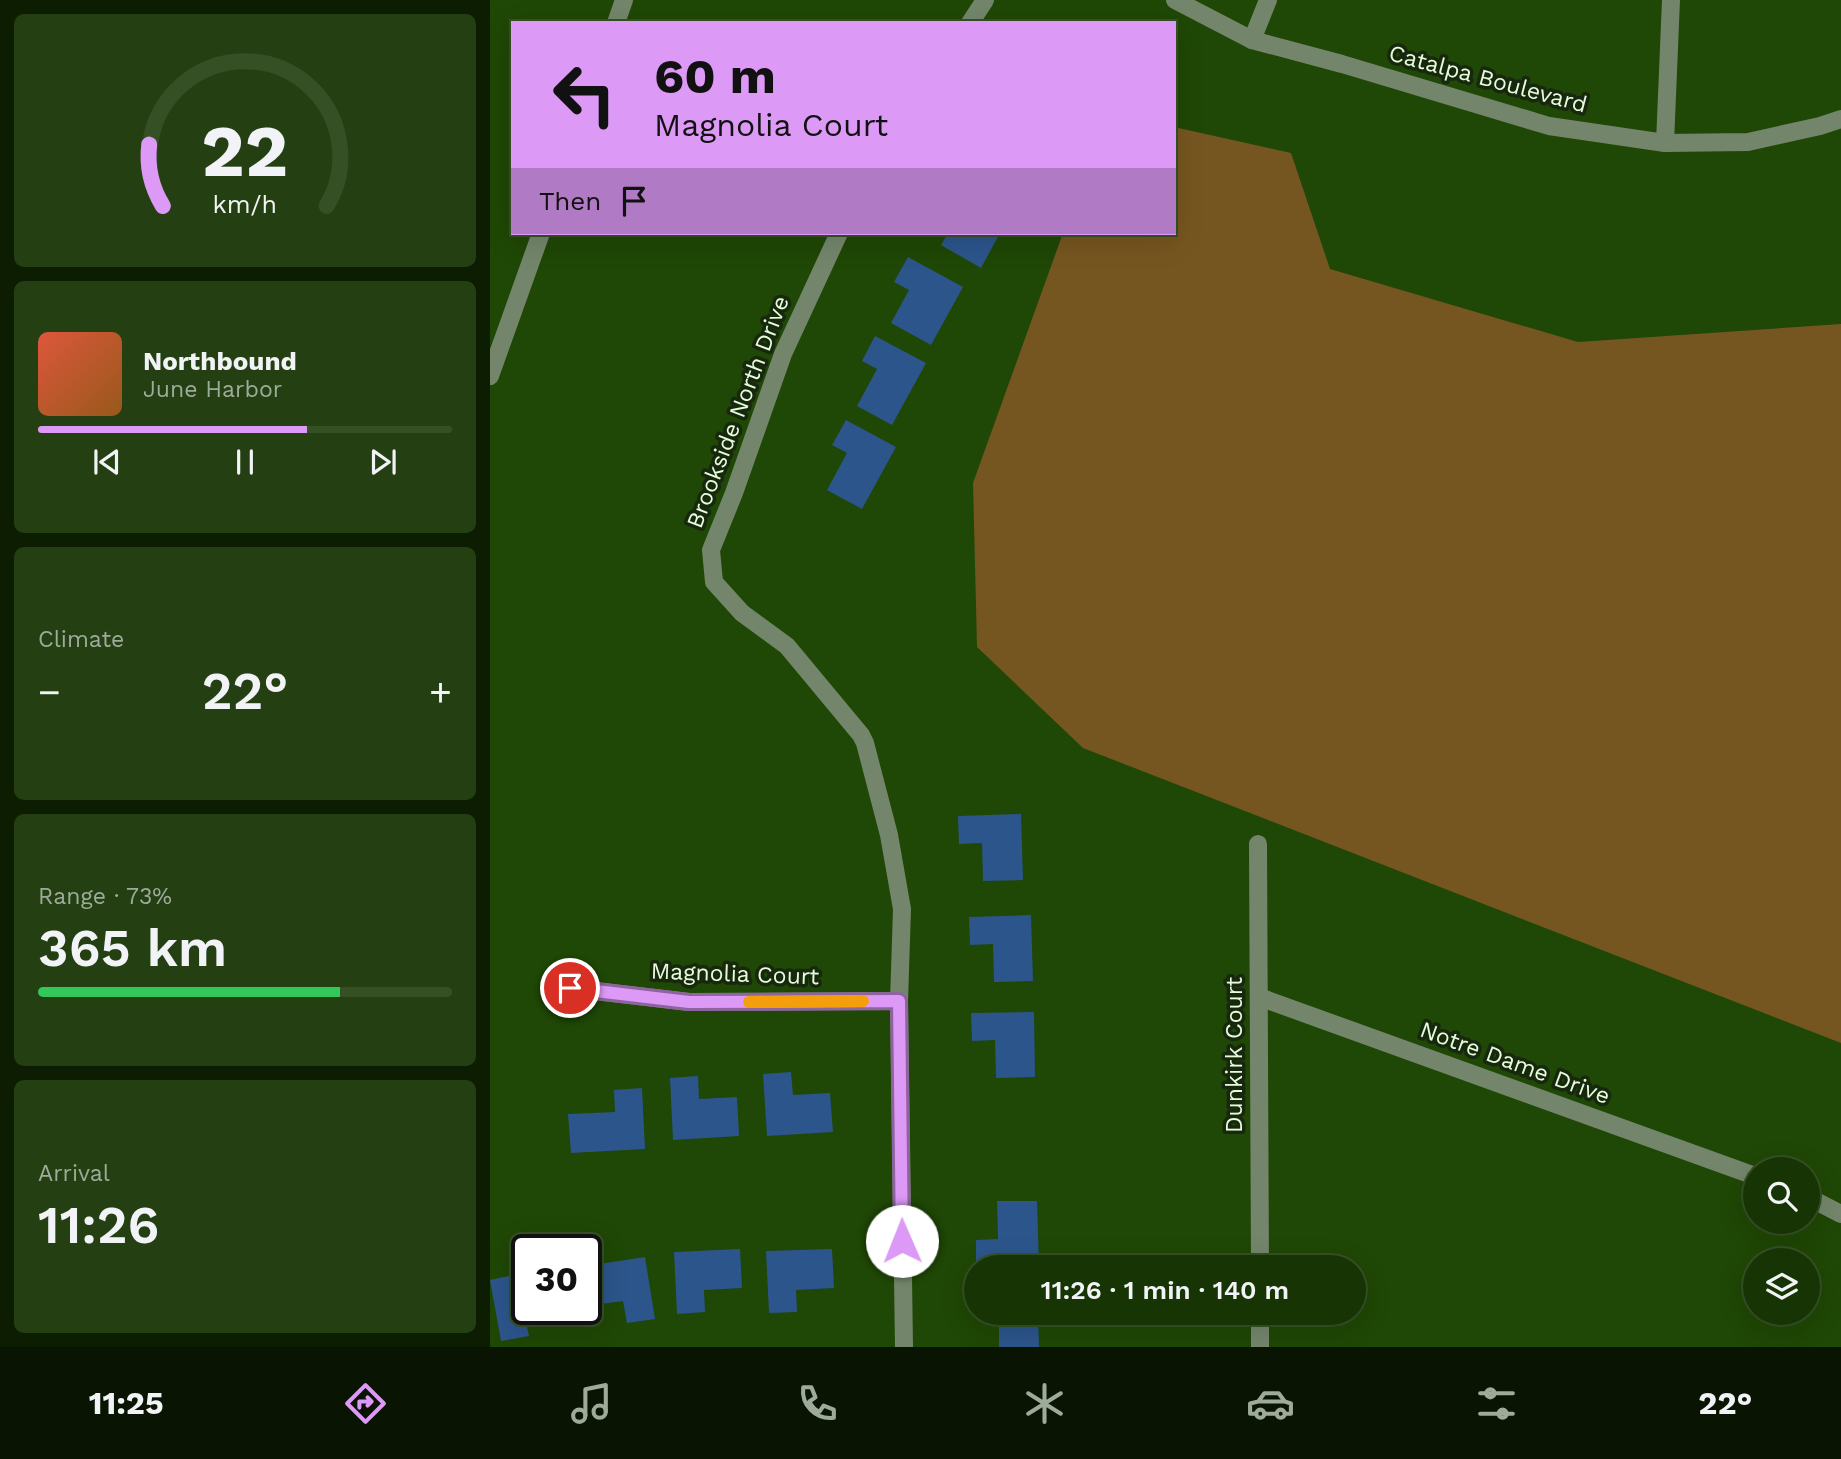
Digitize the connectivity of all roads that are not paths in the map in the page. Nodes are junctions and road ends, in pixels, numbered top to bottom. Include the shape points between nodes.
1 (624, 0) edge
2 (985, 0) edge
3 (1175, 0) edge
4 (1268, 0) edge
5 (1671, 0) edge
6 (617, 21) edge
7 (971, 21) edge
8 (1252, 40) junction
9 (1841, 119) edge
10 (1665, 143) junction
11 (540, 235) edge
12 (838, 235) edge
13 (490, 376) edge
14 (1258, 844) dead end
15 (570, 988) dead end
16 (1259, 997) junction
17 (899, 1001) junction
18 (1743, 1172) edge
19 (1820, 1203) edge
20 (1841, 1214) edge
21 (1260, 1255) edge
22 (1260, 1325) edge
23 (904, 1347) edge
24 (1260, 1347) edge

1 - 6 street
2 - 7 street
3 - 8 street, Catalpa Boulevard
4 - 8 street
5 - 10 street
8 - 10 street, Catalpa Boulevard via 1549,126
9 - 10 street, Catalpa Boulevard via 1748,142
11 - 13 street
12 - 17 street, Brookside North Drive via 783,354 710,550 714,582 742,613 787,646 865,743 902,909
14 - 16 street, Dunkirk Court
15 - 17 street, Magnolia Court via 689,1002
16 - 18 street, Notre Dame Drive
16 - 21 street, Dunkirk Court
17 - 23 street, Brookside North Drive
19 - 20 street
22 - 24 street

